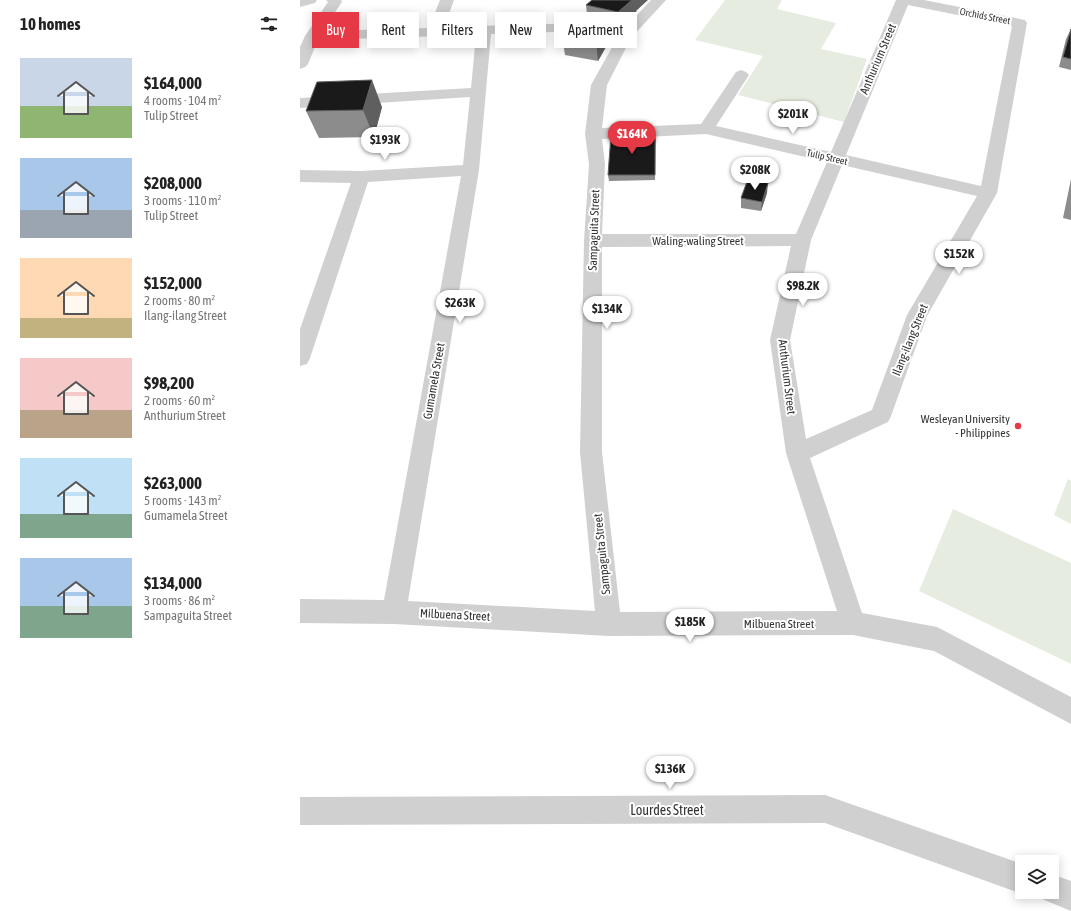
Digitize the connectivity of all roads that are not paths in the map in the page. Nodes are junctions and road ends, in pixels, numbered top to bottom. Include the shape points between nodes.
1 (333, 0) edge
2 (447, 0) edge
3 (659, 0) edge
4 (903, 0) edge
5 (328, 12) edge
6 (442, 12) edge
7 (637, 23) edge
8 (1020, 23) joint
9 (554, 28) edge
10 (487, 31) edge
11 (427, 32) edge
12 (359, 34) edge
13 (312, 36) edge
14 (482, 48) edge
15 (619, 48) edge
16 (300, 64) edge
17 (741, 75) dead end
18 (478, 92) junction
19 (300, 103) edge
20 (706, 129) junction
21 (593, 134) junction
22 (835, 159) junction
23 (471, 170) junction
24 (300, 176) edge
25 (361, 177) junction
26 (988, 193) junction
27 (802, 240) junction
28 (593, 241) junction
29 (300, 358) edge
30 (797, 453) junction
31 (300, 611) edge
32 (394, 612) junction
33 (853, 623) junction
34 (609, 624) junction
35 (1071, 711) edge
36 (300, 811) edge
37 (1015, 877) edge
38 (1059, 892) edge
39 (1071, 896) edge

1 - 5 street via 335,2
2 - 6 street
3 - 7 street, Sampaguita Street
4 - 8 street, Orchids Street
4 - 22 street, Anthurium Street
8 - 26 street, Ilang-ilang Street
9 - 10 street
11 - 12 street
13 - 16 street
14 - 18 street, Gumamela Street
15 - 21 street, Sampaguita Street via 599,85
17 - 20 street
18 - 19 street
18 - 23 street, Gumamela Street
20 - 21 street, Tulip Street
20 - 22 street, Tulip Street
21 - 28 street, Sampaguita Street via 597,164
22 - 26 street, Tulip Street
22 - 27 street, Anthurium Street
23 - 25 street
23 - 32 street, Gumamela Street
24 - 25 street
25 - 29 street
26 - 30 street, Ilang-ilang Street via 917,315 880,416
27 - 28 street, Waling-waling Street
27 - 30 street, Anthurium Street via 780,340
28 - 34 street, Sampaguita Street via 591,452
30 - 33 street, Anthurium Street
31 - 32 street, Milbuena Street
32 - 34 street, Milbuena Street
33 - 34 street, Milbuena Street
33 - 35 street, Milbuena Street via 938,639
36 - 37 street, Lourdes Street via 825,809
38 - 39 street

